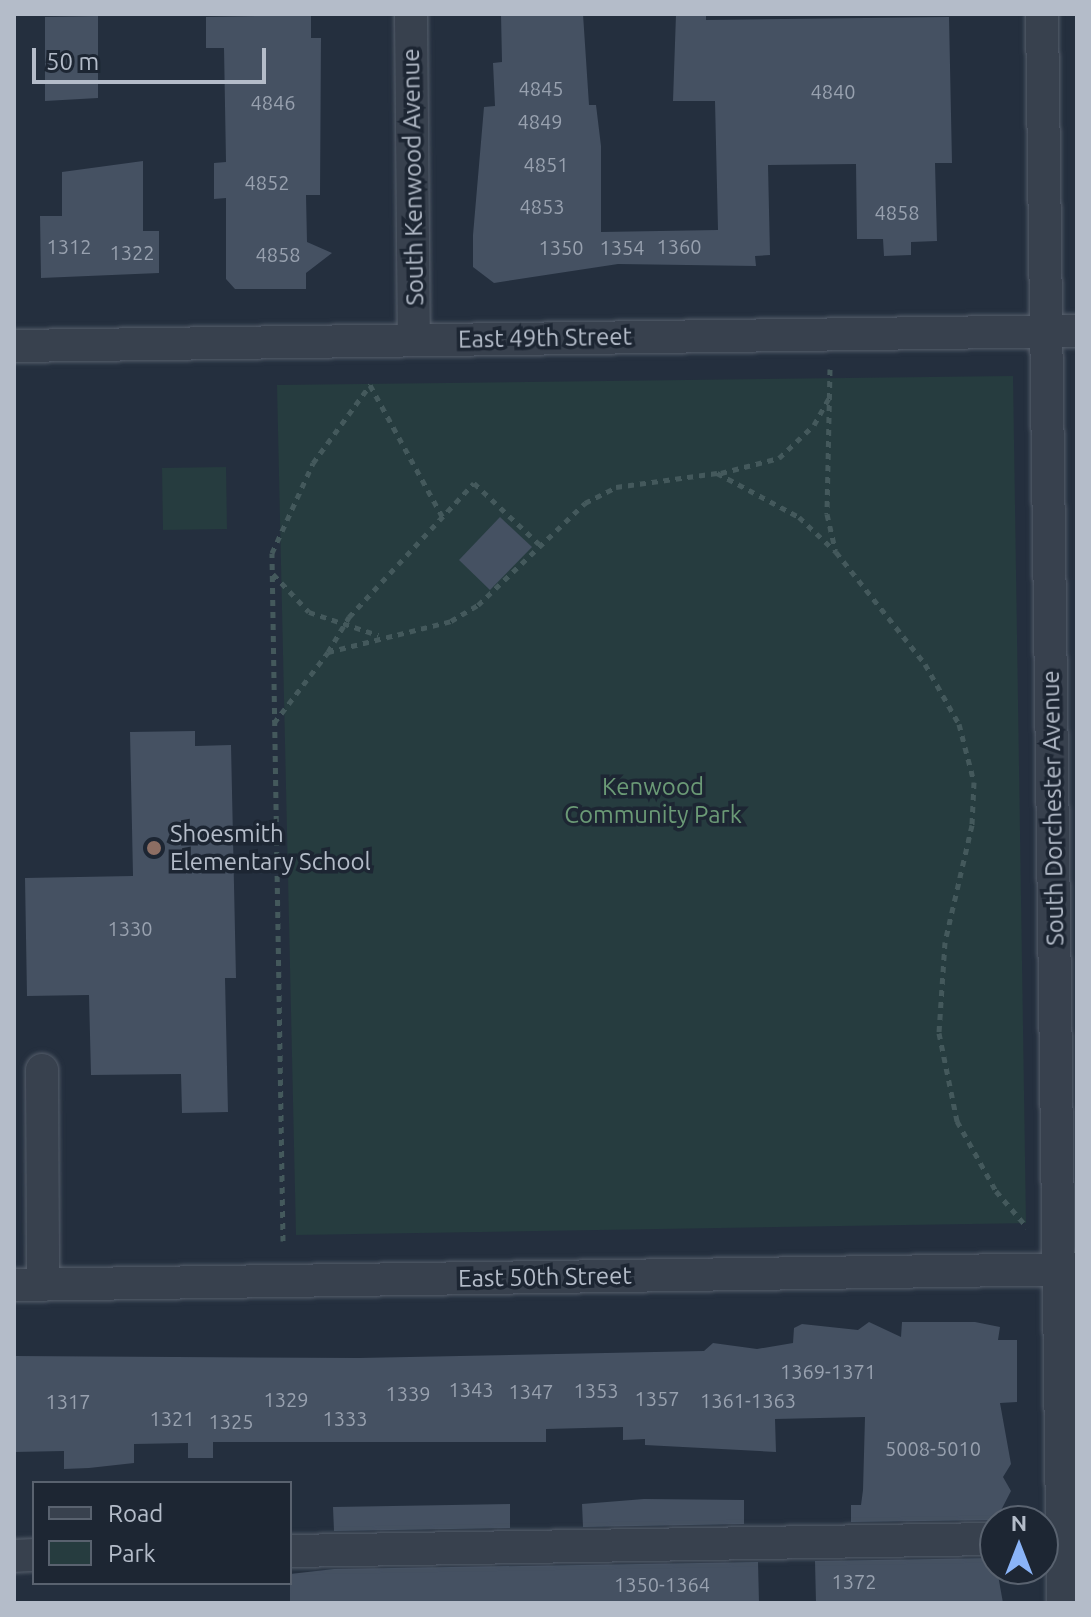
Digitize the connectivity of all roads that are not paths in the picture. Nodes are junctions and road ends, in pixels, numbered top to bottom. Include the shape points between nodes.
1 (411, 14) edge
2 (1042, 14) edge
3 (1062, 331) edge
4 (414, 340) junction
5 (14, 346) edge
6 (42, 1070) dead end
7 (1068, 1269) edge
8 (28, 1285) edge
9 (1054, 1505) edge
10 (979, 1539) edge
11 (292, 1551) edge
12 (1059, 1579) edge
13 (1063, 1603) edge

1 - 4 street, South Kenwood Avenue
2 - 3 street, South Dorchester Avenue
3 - 4 street, East 49th Street
3 - 7 street, South Dorchester Avenue
4 - 5 street, East 49th Street
6 - 8 street
7 - 8 street, East 50th Street
7 - 9 street, South Dorchester Avenue
10 - 11 street
12 - 13 street, South Dorchester Avenue

